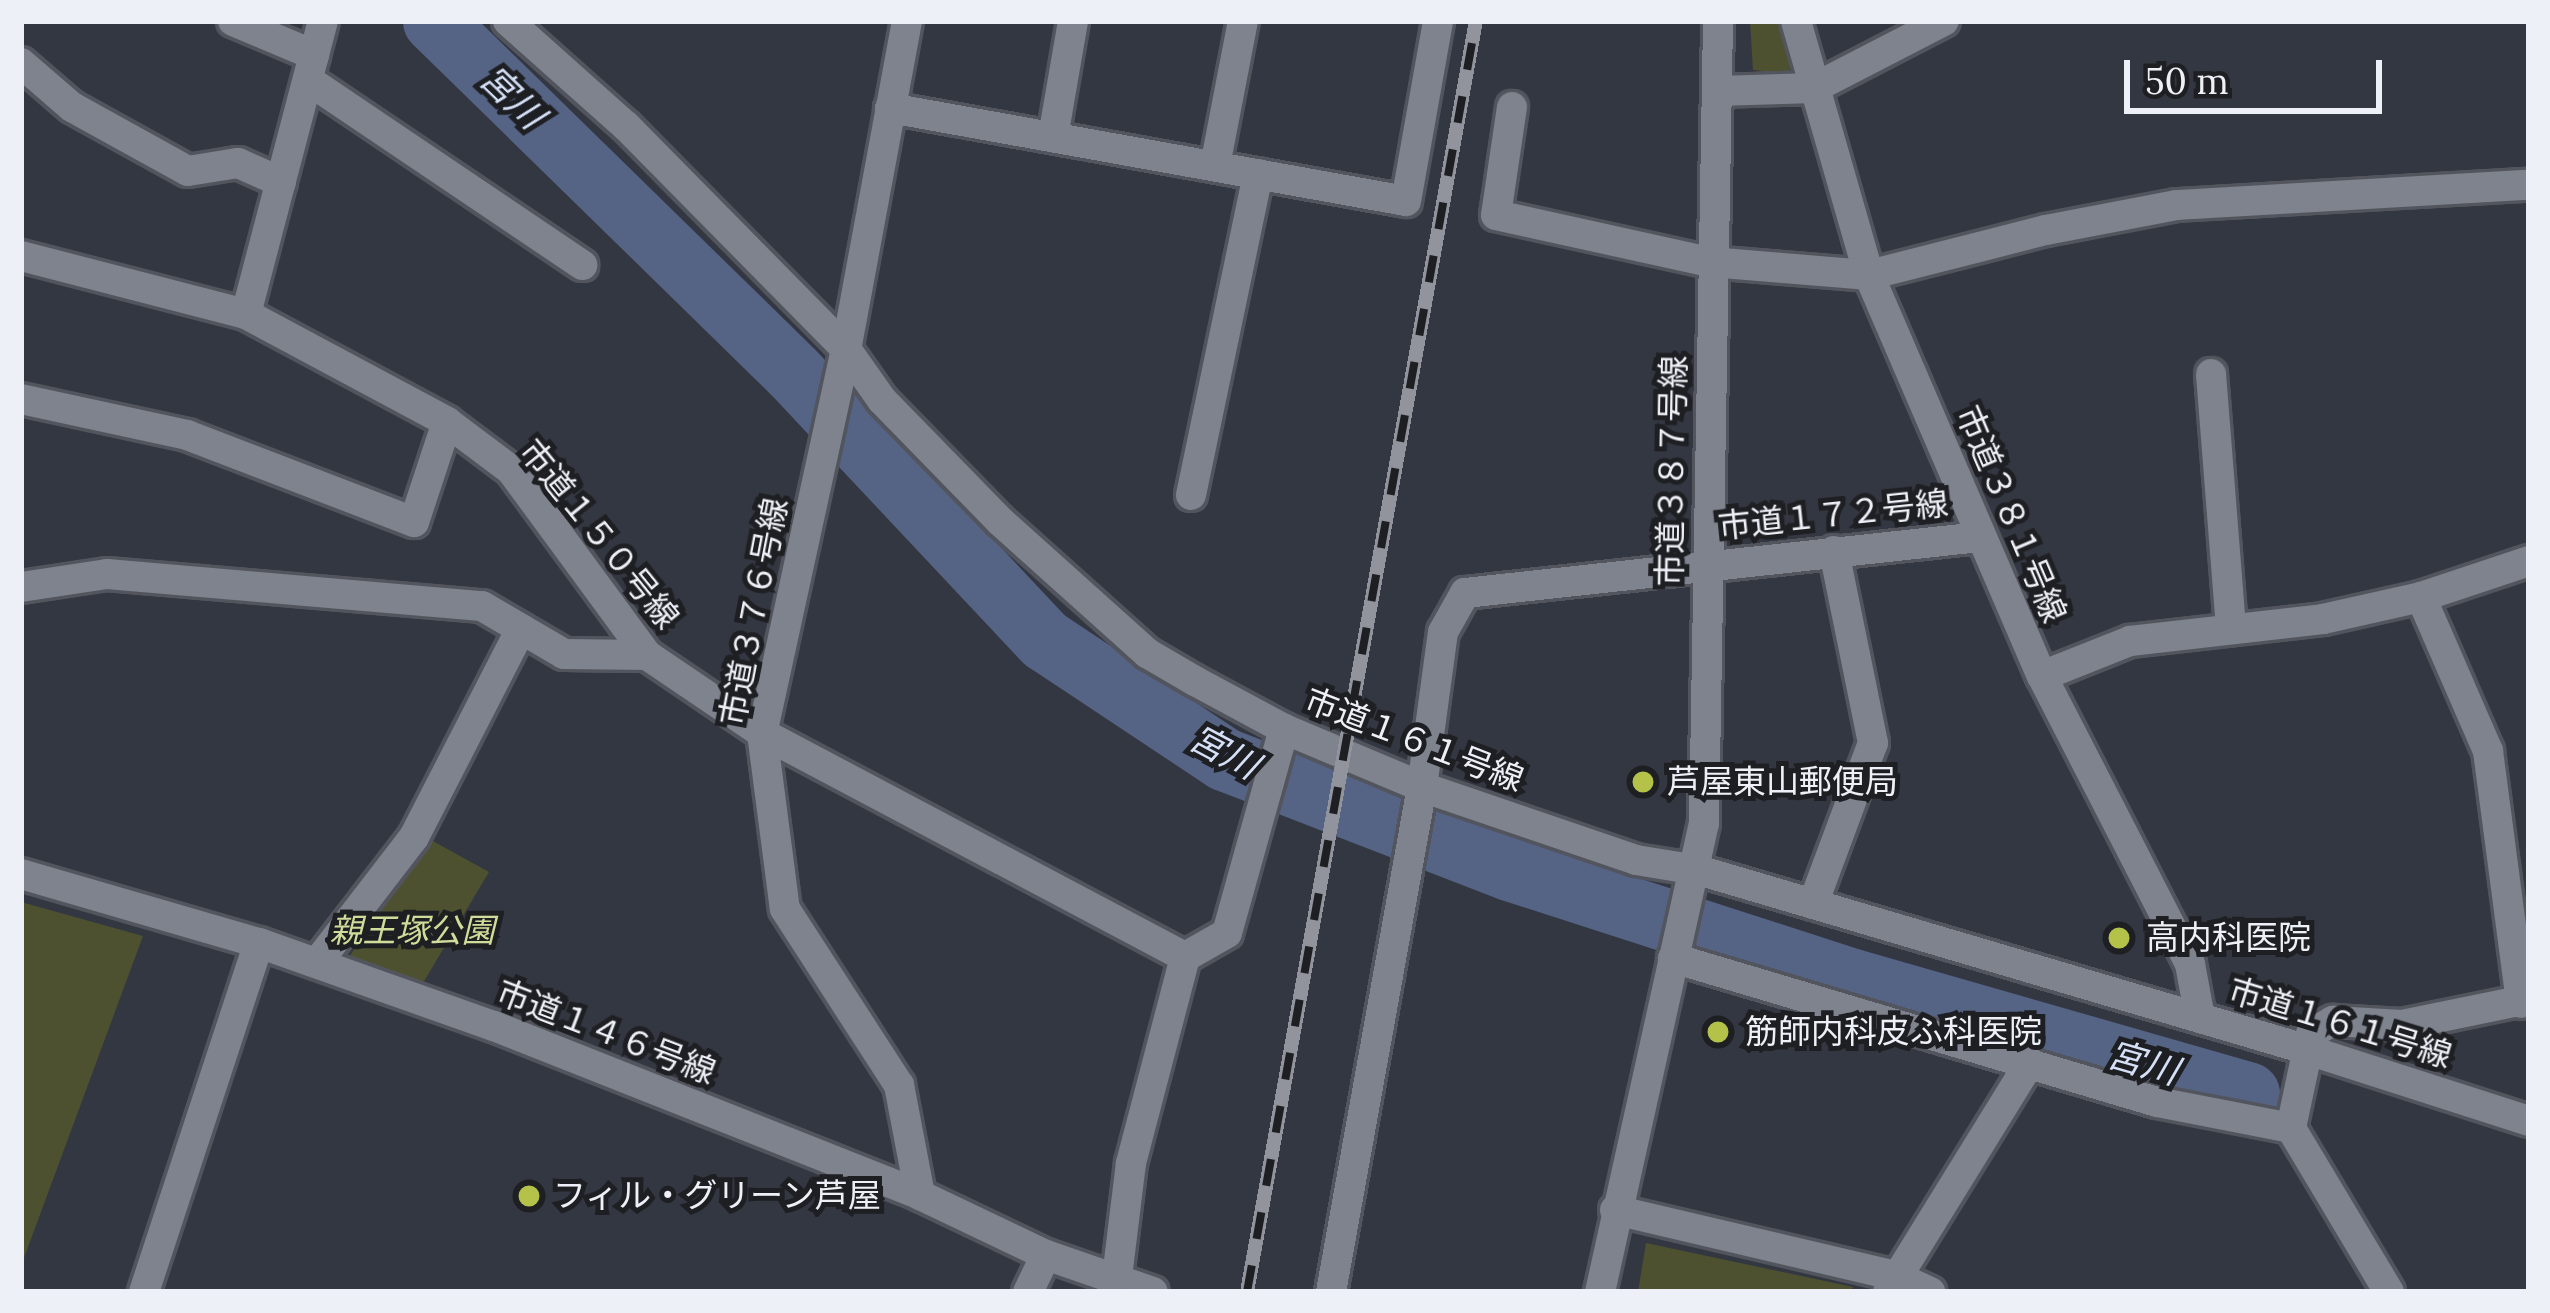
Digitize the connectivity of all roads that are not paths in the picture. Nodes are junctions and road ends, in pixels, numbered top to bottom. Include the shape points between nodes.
1 (233, 21) edge
2 (323, 21) edge
3 (508, 21) edge
4 (907, 21) edge
5 (1072, 21) edge
6 (1243, 21) edge
7 (1438, 21) edge
8 (1718, 21) edge
9 (1796, 21) edge
10 (1943, 21) edge
11 (21, 63) edge
12 (311, 68) junction
13 (1814, 88) junction
14 (1718, 91) junction
15 (1512, 107) dead end
16 (890, 109) junction
17 (1053, 137) junction
18 (1215, 166) junction
19 (1258, 174) junction
20 (281, 182) junction
21 (2529, 185) edge
22 (21, 256) edge
23 (1710, 262) junction
24 (582, 265) dead end
25 (1869, 275) junction
26 (246, 314) junction
27 (846, 350) junction
28 (2211, 374) dead end
29 (21, 399) edge
30 (447, 422) junction
31 (1191, 495) dead end
32 (1980, 536) junction
33 (1834, 551) junction
34 (2529, 561) edge
35 (1707, 564) junction
36 (21, 587) edge
37 (2421, 597) junction
38 (521, 629) junction
39 (2231, 629) junction
40 (647, 655) junction
41 (2042, 676) junction
42 (762, 733) junction
43 (1280, 741) junction
44 (1422, 787) junction
45 (1698, 870) junction
46 (21, 874) edge
47 (1813, 904) junction
48 (1678, 941) junction
49 (259, 943) junction
50 (1185, 957) junction
51 (316, 963) junction
52 (2525, 1001) edge
53 (2200, 1018) junction
54 (2305, 1048) junction
55 (2030, 1062) junction
56 (2529, 1121) edge
57 (2291, 1128) junction
58 (920, 1195) junction
59 (1615, 1210) junction
60 (1046, 1255) junction
61 (1118, 1276) junction
62 (1892, 1284) edge
63 (144, 1292) edge
64 (1028, 1292) edge
65 (1153, 1292) edge
66 (1331, 1292) edge
67 (1600, 1292) edge
68 (1931, 1292) edge
69 (2389, 1292) edge

1 - 12 street
2 - 12 street
3 - 27 street, 市道１６１号線 via 626,126
4 - 16 street
5 - 17 street
6 - 18 street
7 - 19 street via 1406,201
8 - 14 street, 市道３８７号線
9 - 13 street, 市道３８１号線
10 - 13 street
11 - 20 street via 72,107 188,171 238,163
12 - 20 street
12 - 24 street
13 - 14 street
13 - 25 street, 市道３８１号線
14 - 23 street, 市道３８７号線
15 - 23 street via 1496,215
16 - 17 street
16 - 27 street
17 - 18 street
18 - 19 street
19 - 31 street
20 - 26 street
21 - 25 street via 2177,205
22 - 26 street, 市道１５０号線
23 - 25 street
23 - 35 street, 市道３８７号線
25 - 32 street, 市道３８１号線
26 - 30 street, 市道１５０号線
27 - 42 street, 市道３７６号線
27 - 43 street, 市道１６１号線 via 882,400 1000,521 1147,652
28 - 39 street
29 - 30 street via 187,435 414,522
30 - 40 street, 市道１５０号線 via 511,470
32 - 33 street, 市道１７２号線
32 - 41 street, 市道３８１号線
33 - 35 street, 市道１７２号線
33 - 47 street via 1874,743
34 - 37 street
35 - 44 street, 市道１７２号線 via 1465,593 1443,632
35 - 45 street, 市道３８７号線
36 - 38 street via 107,574 232,582 482,606
37 - 39 street
37 - 52 street via 2488,751
38 - 40 street via 564,654
38 - 51 street via 414,838
39 - 41 street via 2130,641
40 - 42 street, 市道１５０号線
41 - 53 street, 市道３８１号線 via 2190,964
42 - 50 street, 市道１５０号線
42 - 58 street, 市道３７６号線 via 785,909 899,1085
43 - 44 street, 市道１６１号線
43 - 50 street via 1227,932
44 - 45 street, 市道１６１号線 via 1636,860
44 - 66 street
45 - 47 street, 市道１６１号線
45 - 48 street, 市道３８７号線
46 - 49 street, 市道１４６号線
47 - 53 street, 市道１６１号線
48 - 55 street
48 - 59 street, 市道３８７号線
49 - 51 street, 市道１４６号線
49 - 63 street
50 - 61 street via 1131,1163
51 - 58 street, 市道１４６号線
52 - 54 street via 2402,1025 2333,1021
53 - 54 street, 市道１６１号線
54 - 56 street, 市道１６１号線
54 - 57 street
55 - 57 street via 2157,1102
55 - 62 street
57 - 69 street
58 - 60 street, 市道１４６号線
59 - 62 street
59 - 67 street, 市道３８７号線
60 - 61 street, 市道１４６号線
60 - 64 street
61 - 65 street, 市道１４６号線
62 - 68 street

